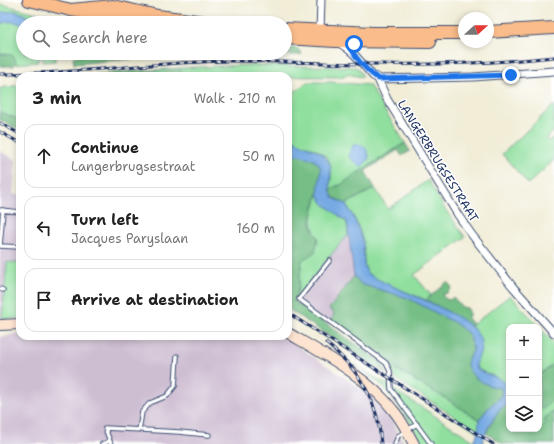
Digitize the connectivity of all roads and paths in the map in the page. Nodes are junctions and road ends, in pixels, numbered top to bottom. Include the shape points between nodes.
1 (28, 0) edge
2 (321, 0) edge
3 (71, 10) junction
4 (108, 16) edge
5 (158, 16) edge
6 (554, 28) edge
7 (292, 29) edge
8 (320, 31) junction
9 (494, 32) edge
10 (458, 33) edge
11 (554, 35) edge
12 (292, 38) edge
13 (494, 40) edge
14 (335, 41) junction
15 (358, 41) junction
16 (458, 41) edge
17 (354, 54) junction
18 (554, 71) edge
19 (377, 77) junction
20 (2, 210) edge
21 (16, 212) edge
22 (0, 246) edge
23 (16, 247) edge
24 (330, 260) dead end
25 (16, 324) edge
26 (0, 325) edge
27 (554, 333) edge
28 (292, 335) edge
29 (177, 356) dead end
30 (417, 424) junction
31 (139, 430) junction
32 (406, 431) junction
33 (210, 435) dead end
34 (110, 442) edge
35 (102, 444) edge
36 (395, 444) edge
37 (414, 444) edge
38 (431, 444) edge

1 - 3 highway
2 - 8 street
3 - 4 highway
3 - 5 highway via 113,6
6 - 9 highway
7 - 8 highway
8 - 10 highway
8 - 14 street, LANGERBRUGSESTRAAT
11 - 13 highway
12 - 14 highway
14 - 15 highway
14 - 17 street, LANGERBRUGSESTRAAT
15 - 16 highway
15 - 17 street via 352,46
17 - 19 street, LANGERBRUGSESTRAAT via 373,76
18 - 19 street via 474,76 379,79
19 - 27 street, LANGERBRUGSESTRAAT via 387,99 442,191 513,287
20 - 21 lane
20 - 22 lane
22 - 23 lane
24 - 30 lane via 299,299 386,363 390,371 391,389
25 - 26 main road
28 - 32 main road via 374,388 393,409
29 - 31 lane via 175,386 167,396 150,403 142,412
30 - 32 lane
30 - 38 lane
31 - 33 lane
31 - 34 lane via 105,428
32 - 36 lane via 398,436
32 - 37 main road
34 - 35 lane

